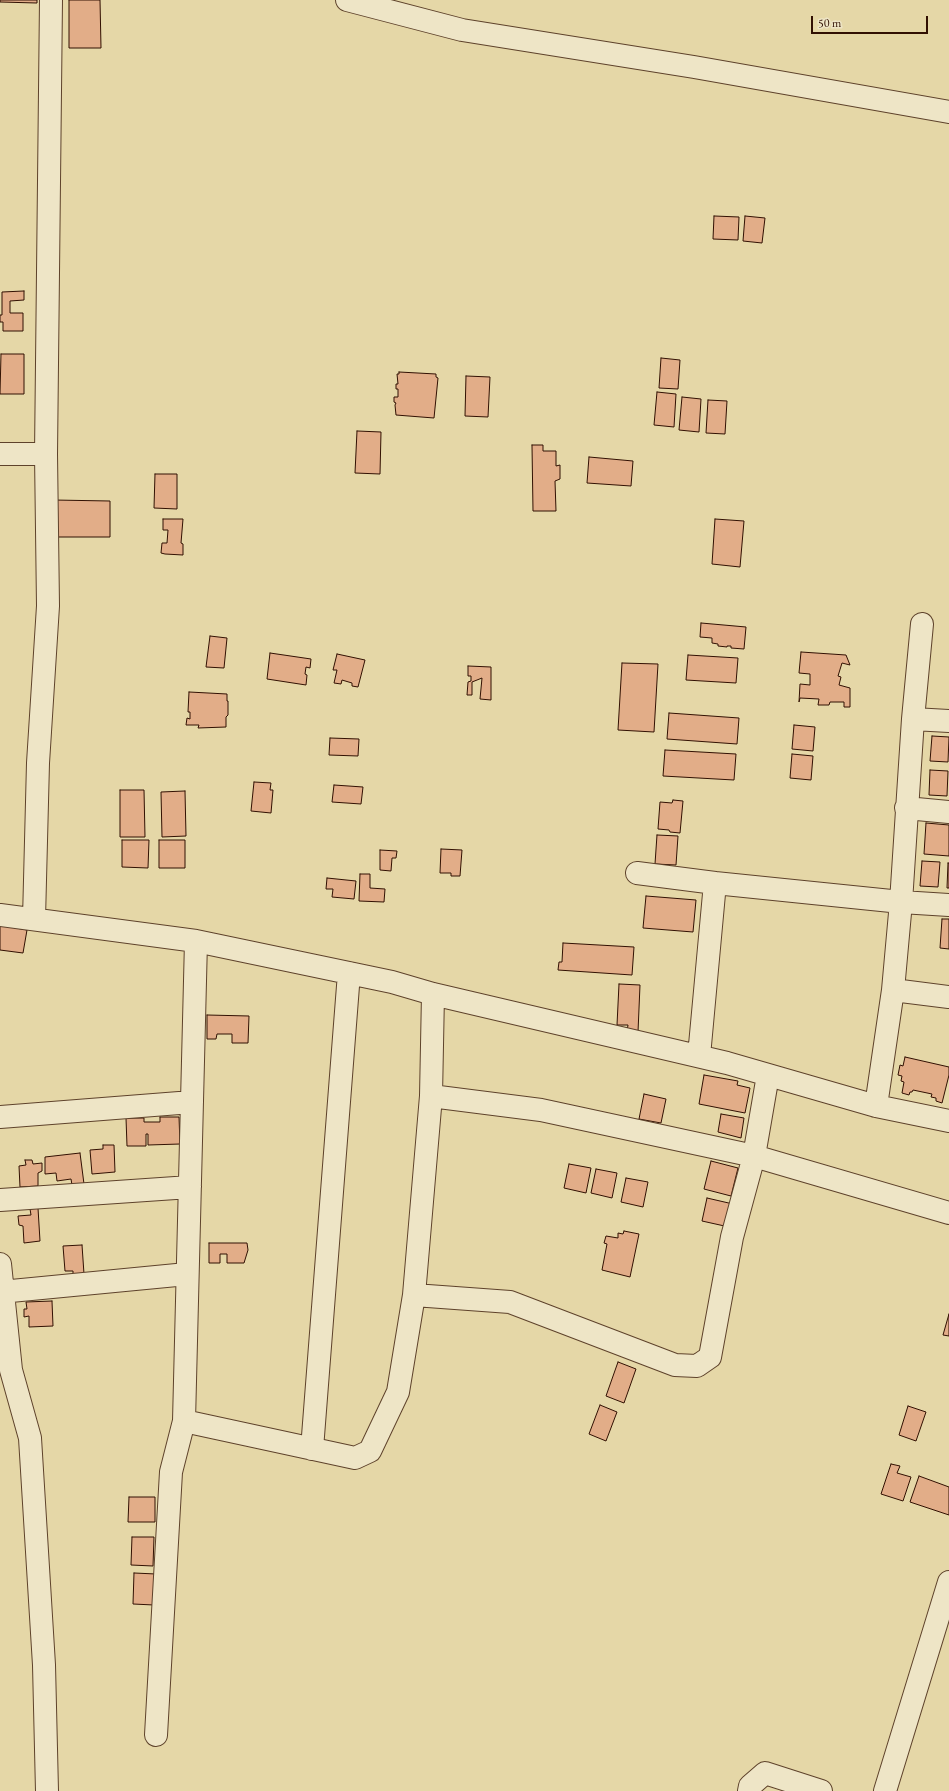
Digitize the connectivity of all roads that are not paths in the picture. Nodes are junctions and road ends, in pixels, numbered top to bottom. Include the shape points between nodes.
1 (51, 0) edge
2 (347, 0) edge
3 (949, 112) edge
4 (0, 454) edge
5 (46, 454) junction
6 (922, 624) dead end
7 (913, 719) junction
8 (949, 721) edge
9 (906, 808) junction
10 (949, 812) edge
11 (637, 873) dead end
12 (714, 883) junction
13 (901, 902) junction
14 (949, 905) edge
15 (0, 915) edge
16 (34, 919) junction
17 (196, 941) junction
18 (349, 973) junction
19 (893, 990) junction
20 (433, 994) junction
21 (949, 997) edge
22 (699, 1056) junction
23 (768, 1075) junction
24 (431, 1096) junction
25 (192, 1102) junction
26 (876, 1106) junction
27 (0, 1117) edge
28 (949, 1121) edge
29 (754, 1156) junction
30 (190, 1187) junction
31 (0, 1200) edge
32 (949, 1213) edge
33 (0, 1264) edge
34 (188, 1274) junction
35 (2, 1291) edge
36 (414, 1295) junction
37 (184, 1421) junction
38 (312, 1449) junction
39 (949, 1582) edge
40 (156, 1735) dead end
41 (47, 1791) edge
42 (749, 1791) edge
43 (821, 1791) edge
44 (885, 1791) edge

1 - 5 street
2 - 3 street via 462,30 702,68
4 - 5 street
5 - 16 street via 48,606 38,763
6 - 7 street
7 - 8 street
7 - 9 street
9 - 10 street
9 - 13 street
11 - 12 street
12 - 13 street
12 - 22 street
13 - 14 street
13 - 19 street
15 - 16 street
16 - 17 street
17 - 18 street
17 - 25 street
18 - 20 street
18 - 38 street
19 - 21 street
19 - 26 street
20 - 22 street
20 - 24 street
22 - 23 street
23 - 26 street
23 - 29 street
24 - 29 street via 541,1110
24 - 36 street
25 - 27 street
25 - 30 street
26 - 28 street
29 - 32 street
29 - 36 street via 732,1237 710,1357 697,1366 675,1365 510,1302
30 - 31 street
30 - 34 street
33 - 35 street
34 - 35 street
34 - 37 street
35 - 41 street via 12,1370 30,1438 44,1665
36 - 38 street via 398,1392 370,1451 355,1458
37 - 38 street
37 - 40 street via 171,1472
39 - 44 street
42 - 43 street via 750,1786 765,1773

